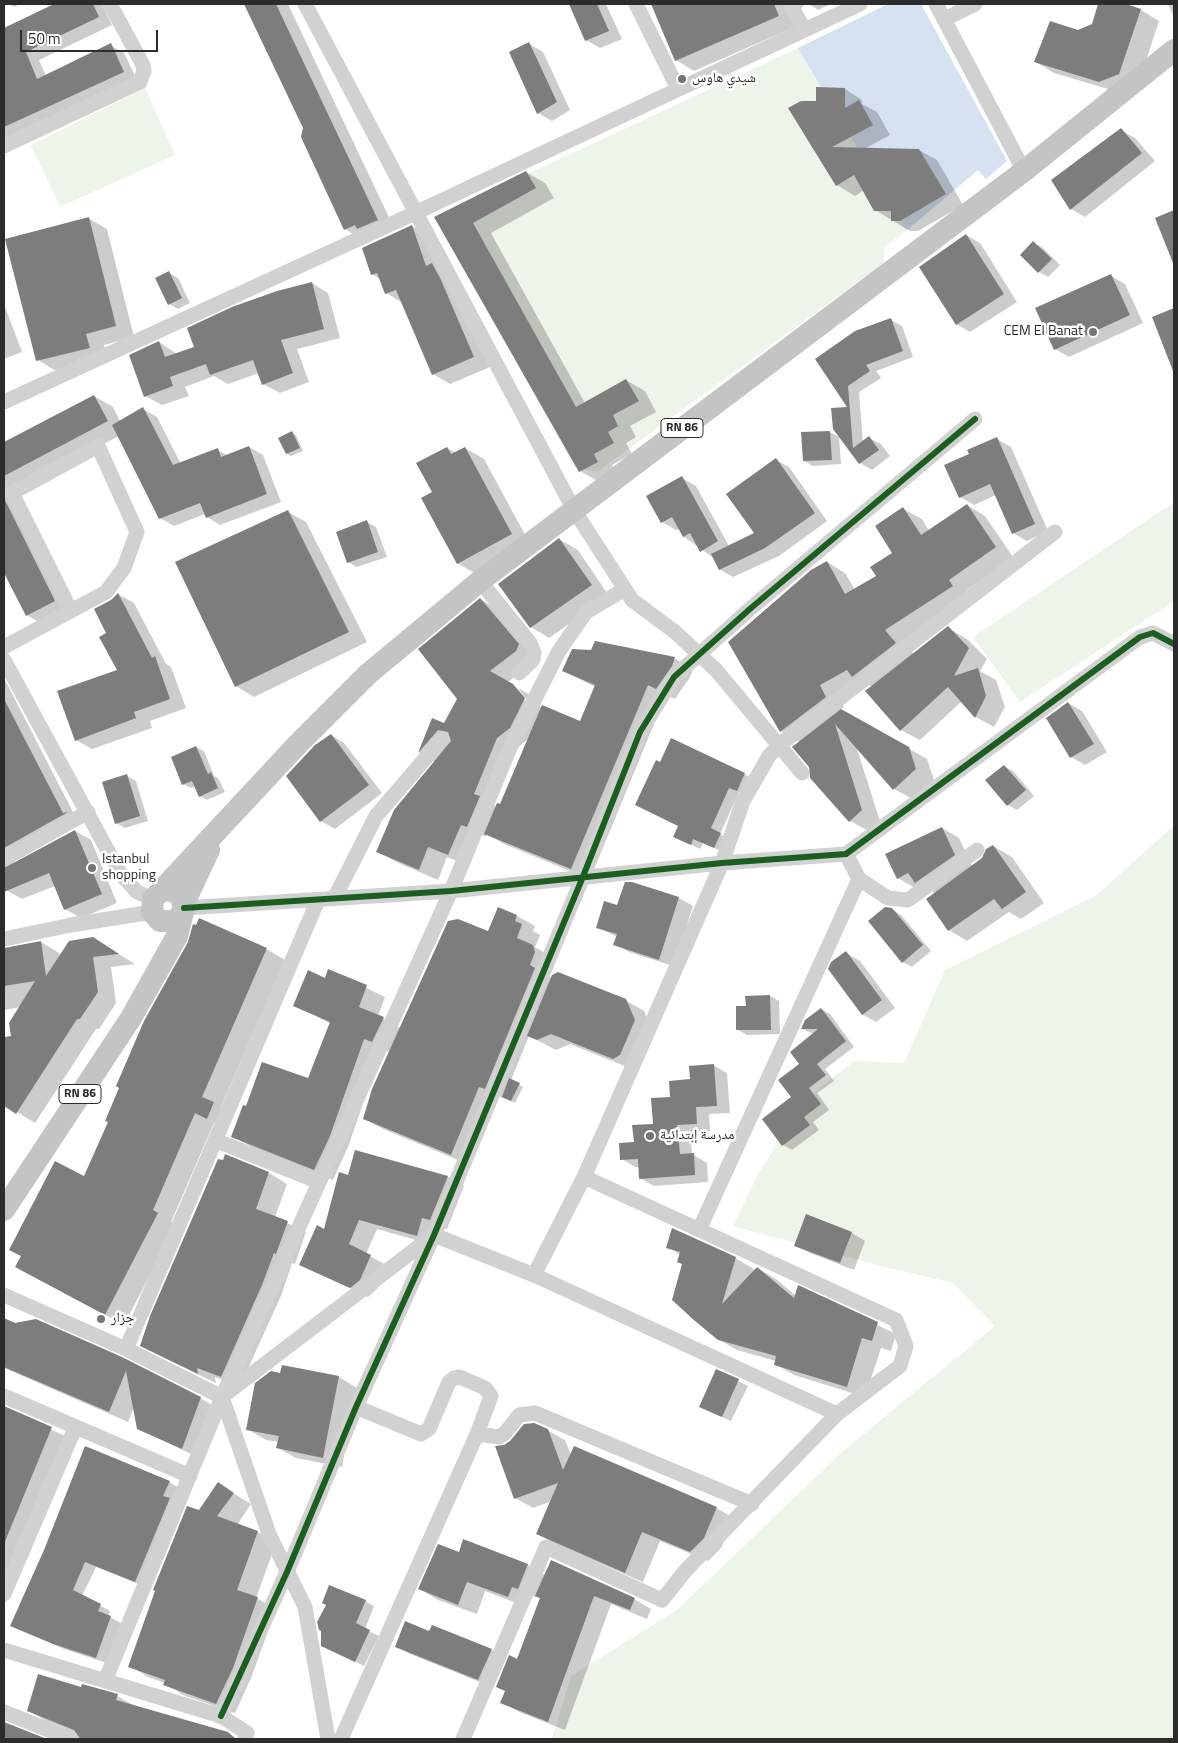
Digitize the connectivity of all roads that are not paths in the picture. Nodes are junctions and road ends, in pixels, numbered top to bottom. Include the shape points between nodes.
1 (110, 4) edge
2 (305, 4) edge
3 (636, 4) edge
4 (790, 4) edge
5 (860, 4) edge
6 (936, 4) edge
7 (975, 4) edge
8 (945, 19) junction
9 (804, 29) junction
10 (1174, 50) edge
11 (678, 89) junction
12 (4, 146) edge
13 (1024, 171) junction
14 (414, 213) junction
15 (4, 402) edge
16 (975, 419) dead end
17 (574, 510) junction
18 (1055, 532) dead end
19 (480, 581) junction
20 (625, 589) junction
21 (71, 611) junction
22 (1174, 644) edge
23 (4, 647) edge
24 (699, 654) junction
25 (4, 660) edge
26 (519, 673) dead end
27 (442, 740) dead end
28 (779, 745) junction
29 (802, 773) dead end
30 (88, 812) junction
31 (216, 835) junction
32 (977, 850) dead end
33 (846, 854) junction
34 (4, 859) edge
35 (722, 863) junction
36 (582, 879) junction
37 (859, 880) junction
38 (451, 891) junction
39 (334, 899) junction
40 (318, 900) junction
41 (156, 906) junction
42 (183, 908) junction
43 (4, 938) edge
44 (154, 976) junction
45 (215, 1140) junction
46 (584, 1177) junction
47 (319, 1182) junction
48 (4, 1210) edge
49 (698, 1230) junction
50 (434, 1235) junction
51 (534, 1276) junction
52 (6, 1301) edge
53 (126, 1349) junction
54 (4, 1396) edge
55 (222, 1397) junction
56 (356, 1407) junction
57 (837, 1414) junction
58 (75, 1428) junction
59 (477, 1434) junction
60 (190, 1476) junction
61 (752, 1504) junction
62 (288, 1572) junction
63 (4, 1594) edge
64 (4, 1650) edge
65 (105, 1682) junction
66 (4, 1712) edge
67 (221, 1716) junction
68 (71, 1739) edge
69 (245, 1739) edge
70 (328, 1739) edge
71 (341, 1739) edge
72 (463, 1739) edge

1 - 12 street via 143,65 140,82
2 - 14 street
3 - 11 street
4 - 9 street
5 - 9 street
6 - 8 street
7 - 8 street
8 - 13 street
9 - 11 street
10 - 13 main road, RN 86
11 - 14 street
13 - 17 main road, RN 86
14 - 15 street
14 - 17 street
16 - 24 street
17 - 19 main road, RN 86
17 - 20 street
18 - 28 street
19 - 26 street via 530,643 533,660
19 - 31 main road, RN 86 via 368,674 297,745
20 - 24 street via 632,600
20 - 38 street via 586,612 558,651 509,750
21 - 21 street via 106,592 124,568 137,532 98,446 12,493
21 - 23 street
22 - 33 street via 1153,633 1140,637
24 - 28 street
24 - 36 street via 674,677 640,732
25 - 30 street
27 - 39 street via 376,816
28 - 29 street
28 - 35 street via 742,801
30 - 34 street
30 - 41 street via 125,880
31 - 41 main road, RN 86
31 - 42 main road, RN 86
32 - 37 street via 908,900 888,898
33 - 35 street
33 - 37 street
35 - 36 street
35 - 46 street
36 - 38 street
36 - 50 street
37 - 49 street
38 - 39 street
38 - 47 street
39 - 40 street
40 - 42 street
40 - 45 street
41 - 42 main road via 166,890 178,893
41 - 43 street
41 - 44 main road, RN 86
42 - 44 main road, RN 86 via 177,936
44 - 48 main road, RN 86 via 131,1018
45 - 47 street
45 - 53 street
46 - 49 street
46 - 51 street
47 - 55 street
49 - 57 street via 896,1320 906,1346 900,1366
50 - 51 street
50 - 55 street
50 - 56 street
51 - 57 street
52 - 53 street
53 - 55 street
54 - 58 street
55 - 60 street
55 - 62 street via 269,1534
56 - 59 street via 424,1433 429,1429 449,1382 460,1378 485,1388 491,1396
56 - 62 street
57 - 61 street
58 - 60 street
58 - 63 street
59 - 61 street via 499,1437 515,1418 524,1413 535,1413
59 - 71 street
60 - 65 street
61 - 72 street via 686,1570 662,1600 546,1547
62 - 67 street
62 - 70 street via 305,1607
64 - 65 street
65 - 67 street
66 - 68 street
67 - 69 street via 247,1733

